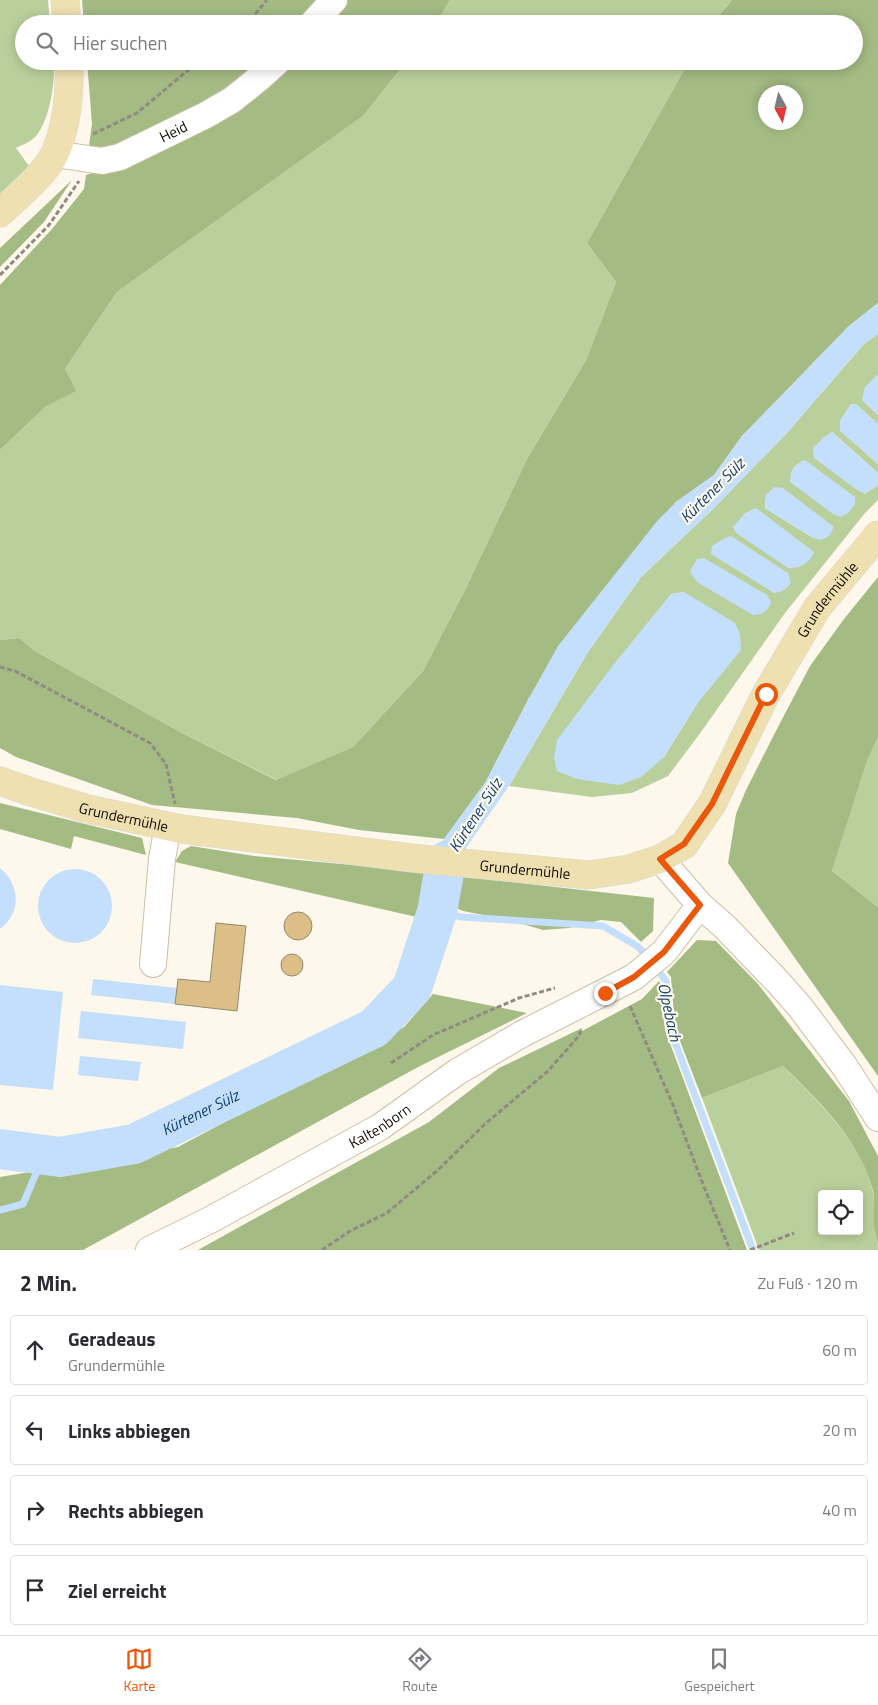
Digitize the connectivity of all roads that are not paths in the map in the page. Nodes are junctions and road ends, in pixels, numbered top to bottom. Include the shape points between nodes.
1 (65, 0) edge
2 (334, 0) edge
3 (66, 15) edge
4 (320, 15) edge
5 (69, 70) edge
6 (269, 70) edge
7 (55, 154) junction
8 (0, 212) edge
9 (878, 534) edge
10 (0, 781) edge
11 (174, 828) junction
12 (660, 859) junction
13 (700, 905) junction
14 (153, 964) dead end
15 (878, 1118) edge
16 (149, 1250) edge

1 - 3 main road
2 - 4 street
5 - 7 main road via 68,111
6 - 7 street, Heid via 232,100 120,157 102,161 85,147
7 - 8 main road via 35,180
9 - 12 main road, Grundermühle via 817,608 766,694 712,804 684,844
10 - 11 main road, Grundermühle via 88,809
11 - 12 main road, Grundermühle via 411,858 589,875 629,869
11 - 14 street via 162,859
12 - 13 street
13 - 15 street via 800,1007
13 - 16 street, Kaltenborn via 664,952 615,987 522,1034 457,1072 380,1127

